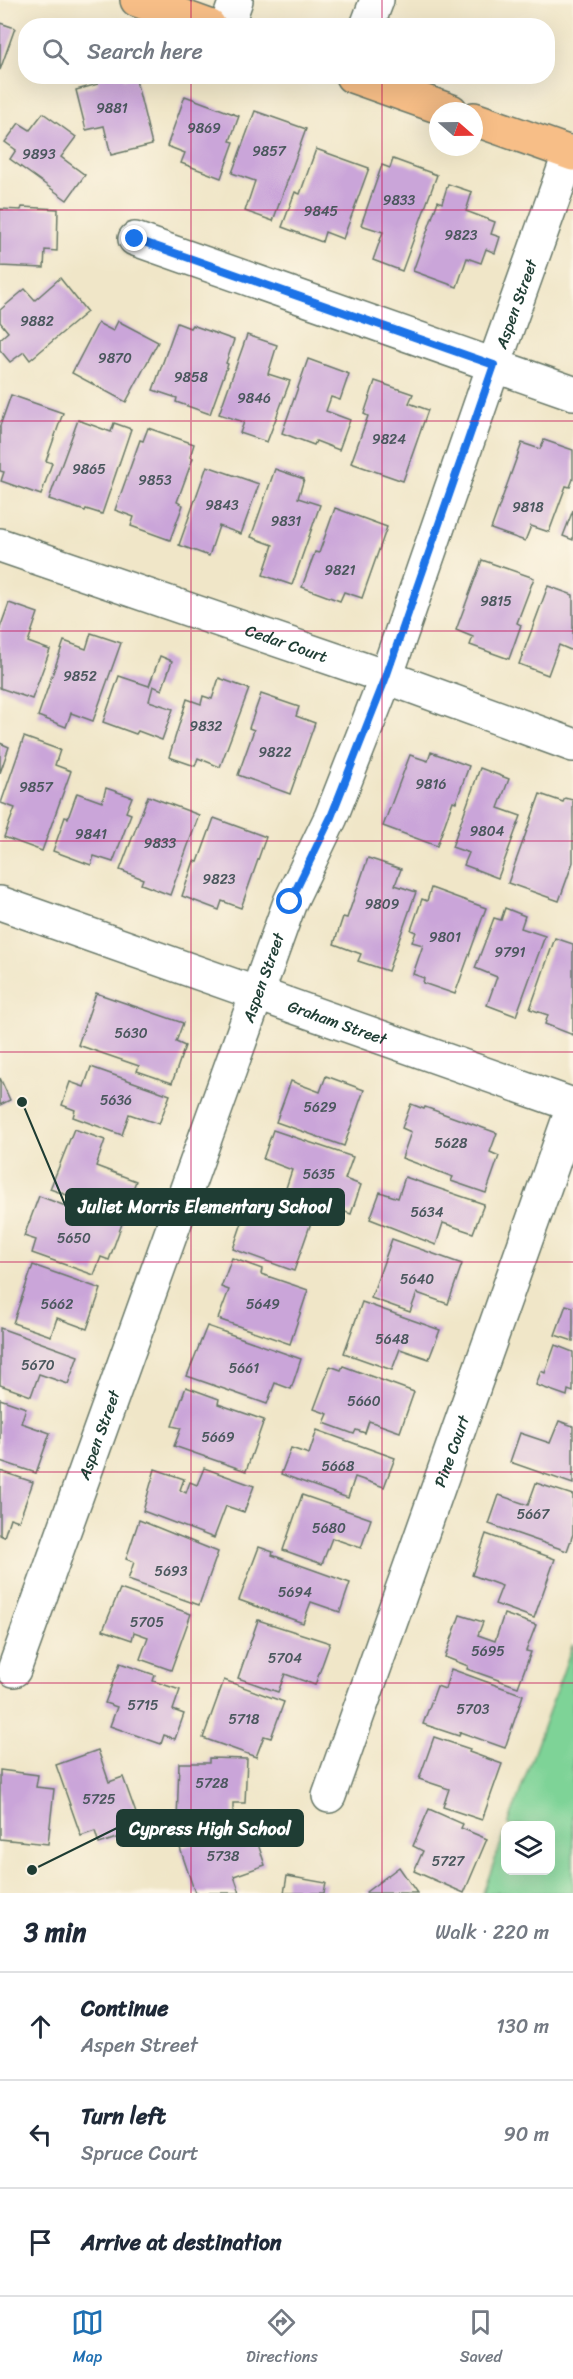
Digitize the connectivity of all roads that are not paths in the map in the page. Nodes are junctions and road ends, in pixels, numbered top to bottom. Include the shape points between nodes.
1 (137, 0) edge
2 (236, 0) edge
3 (377, 0) edge
4 (187, 18) edge
5 (230, 18) edge
6 (370, 18) edge
7 (375, 84) edge
8 (429, 103) edge
9 (483, 122) edge
10 (572, 153) edge
11 (135, 239) dead end
12 (494, 365) junction
13 (573, 393) edge
14 (0, 544) edge
15 (386, 677) junction
16 (573, 745) edge
17 (0, 903) edge
18 (258, 994) junction
19 (573, 1106) edge
20 (14, 1670) dead end
21 (329, 1796) dead end

1 - 4 main road
2 - 5 street
3 - 6 street
7 - 8 main road
9 - 10 main road
10 - 12 street, Aspen Street
11 - 12 street
12 - 13 street
12 - 15 street, Aspen Street
14 - 15 street, Cedar Court
15 - 16 street, Cedar Court
15 - 18 street, Aspen Street via 331,817 290,902
17 - 18 street, Graham Street
18 - 19 street, Graham Street
18 - 20 street, Aspen Street
19 - 21 street, Pine Court

